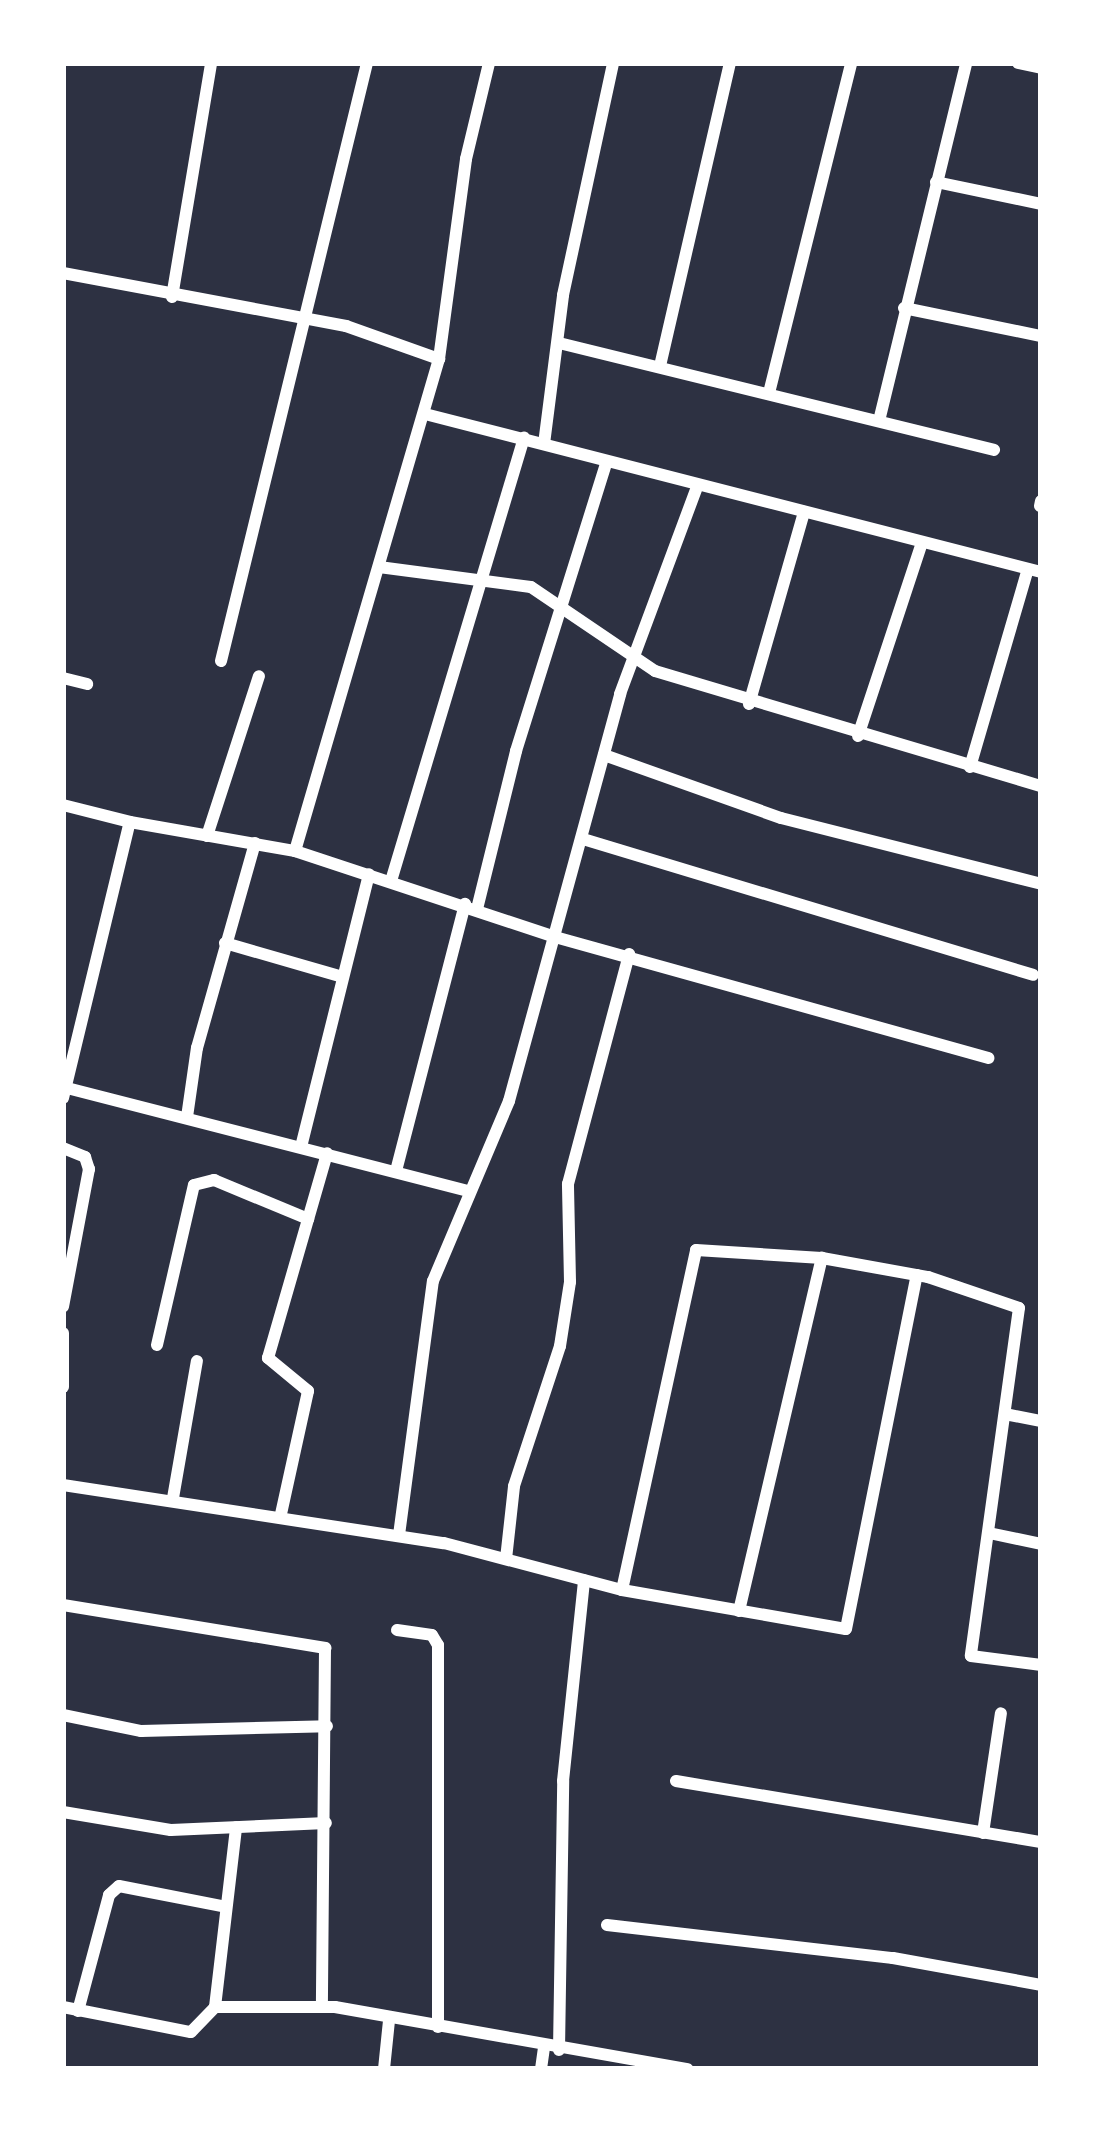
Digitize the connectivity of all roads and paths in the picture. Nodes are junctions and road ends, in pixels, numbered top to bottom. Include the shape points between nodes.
1 (211, 63) edge
2 (367, 63) edge
3 (489, 63) edge
4 (613, 63) edge
5 (730, 63) edge
6 (851, 63) edge
7 (966, 63) edge
8 (1018, 63) edge
9 (1041, 68) edge
10 (936, 182) junction
11 (1041, 204) edge
12 (63, 273) edge
13 (172, 297) junction
14 (904, 308) junction
15 (302, 316) junction
16 (1041, 336) edge
17 (559, 343) junction
18 (439, 359) junction
19 (660, 366) junction
20 (770, 389) junction
21 (425, 414) junction
22 (879, 421) junction
23 (524, 437) junction
24 (544, 444) junction
25 (994, 450) dead end
26 (606, 463) junction
27 (697, 487) junction
28 (804, 512) junction
29 (922, 542) junction
30 (379, 567) junction
31 (1035, 571) edge
32 (483, 580) junction
33 (563, 606) junction
34 (633, 655) junction
35 (221, 662) dead end
36 (259, 676) dead end
37 (63, 678) edge
38 (87, 684) dead end
39 (749, 704) junction
40 (858, 736) junction
41 (604, 755) junction
42 (970, 767) junction
43 (1041, 786) edge
44 (63, 805) edge
45 (130, 822) junction
46 (207, 836) junction
47 (583, 839) junction
48 (255, 843) junction
49 (295, 851) junction
50 (369, 874) junction
51 (392, 881) junction
52 (1041, 884) edge
53 (471, 907) junction
54 (555, 937) junction
55 (225, 943) junction
56 (629, 954) junction
57 (1033, 975) dead end
58 (339, 976) junction
59 (988, 1058) dead end
60 (65, 1093) edge
61 (187, 1117) junction
62 (301, 1147) junction
63 (63, 1148) edge
64 (327, 1153) junction
65 (396, 1171) junction
66 (467, 1191) junction
67 (308, 1219) junction
68 (822, 1258) junction
69 (916, 1275) junction
70 (63, 1307) edge
71 (63, 1333) edge
72 (157, 1345) dead end
73 (197, 1360) dead end
74 (63, 1387) edge
75 (1005, 1414) junction
76 (1041, 1421) edge
77 (63, 1485) edge
78 (173, 1498) junction
79 (281, 1514) junction
80 (989, 1532) junction
81 (400, 1535) junction
82 (1041, 1544) edge
83 (506, 1559) junction
84 (584, 1580) junction
85 (622, 1590) junction
86 (63, 1605) edge
87 (739, 1611) junction
88 (397, 1630) dead end
89 (1041, 1665) edge
90 (1001, 1713) dead end
91 (63, 1715) edge
92 (327, 1726) junction
93 (676, 1781) dead end
94 (63, 1812) edge
95 (326, 1823) junction
96 (236, 1827) junction
97 (983, 1832) junction
98 (1041, 1842) edge
99 (226, 1907) junction
100 (607, 1925) dead end
101 (1041, 1985) edge
102 (215, 2007) junction
103 (322, 2007) junction
104 (70, 2009) edge
105 (389, 2021) junction
106 (438, 2027) junction
107 (551, 2049) junction
108 (384, 2069) edge
109 (541, 2069) edge
110 (688, 2069) edge

1 - 13 street
2 - 15 street
3 - 18 street via 466,159
4 - 17 street
5 - 19 street
6 - 20 street
7 - 10 street
8 - 9 street
10 - 11 street
10 - 14 street
12 - 13 street
13 - 15 street
14 - 16 street
14 - 22 street
15 - 18 street
15 - 35 street
17 - 19 street
17 - 24 street
18 - 21 street
19 - 20 street
20 - 22 street
21 - 23 street
21 - 30 street
22 - 25 street
23 - 24 street
23 - 32 street
24 - 26 street
26 - 27 street
26 - 33 street
27 - 28 street
27 - 34 street
28 - 29 street
28 - 39 street
29 - 31 street
29 - 40 street
30 - 32 street
30 - 49 street
31 - 42 street
32 - 33 street via 531,587
32 - 51 street
33 - 34 street
33 - 53 street
34 - 39 street via 655,671
34 - 41 street
36 - 46 street
37 - 38 street
39 - 40 street
40 - 42 street
41 - 47 street
41 - 52 street via 781,818
42 - 43 street
44 - 45 street
45 - 46 street
45 - 60 street
46 - 48 street
47 - 54 street
47 - 57 street
48 - 49 street
48 - 55 street
49 - 50 street
50 - 51 street
50 - 58 street
51 - 53 street
53 - 54 street
53 - 65 street
54 - 56 street
54 - 66 street via 503,1118
55 - 58 street
55 - 61 street
56 - 59 street
56 - 83 street via 572,1166 560,1346 514,1486
58 - 62 street
60 - 61 street
61 - 62 street
62 - 64 street
63 - 70 street via 85,1157 89,1168
64 - 65 street
64 - 67 street
65 - 66 street
66 - 81 street via 433,1281
67 - 72 street via 214,1180 194,1185
67 - 79 street via 268,1358 308,1390
68 - 69 street
68 - 85 street via 696,1250
68 - 87 street
69 - 75 street via 1019,1308
69 - 87 street via 846,1629
71 - 74 street
73 - 78 street
75 - 76 street
75 - 80 street
77 - 78 street
78 - 79 street
79 - 81 street
80 - 82 street
80 - 89 street via 971,1656
81 - 83 street
83 - 84 street
84 - 85 street
84 - 107 street via 563,1781
85 - 87 street
86 - 92 street via 313,1641 328,1661
88 - 106 street via 432,1635 438,1645
90 - 97 street
91 - 92 street via 141,1731
92 - 95 street
93 - 97 street
94 - 96 street via 171,1829
95 - 96 street
95 - 103 street
96 - 99 street
97 - 98 street
99 - 102 street
99 - 104 street via 119,1886
100 - 101 street via 893,1958
102 - 103 street
102 - 104 street via 190,2032
103 - 105 street
105 - 106 street
105 - 108 street
106 - 107 street
107 - 109 street
107 - 110 street

